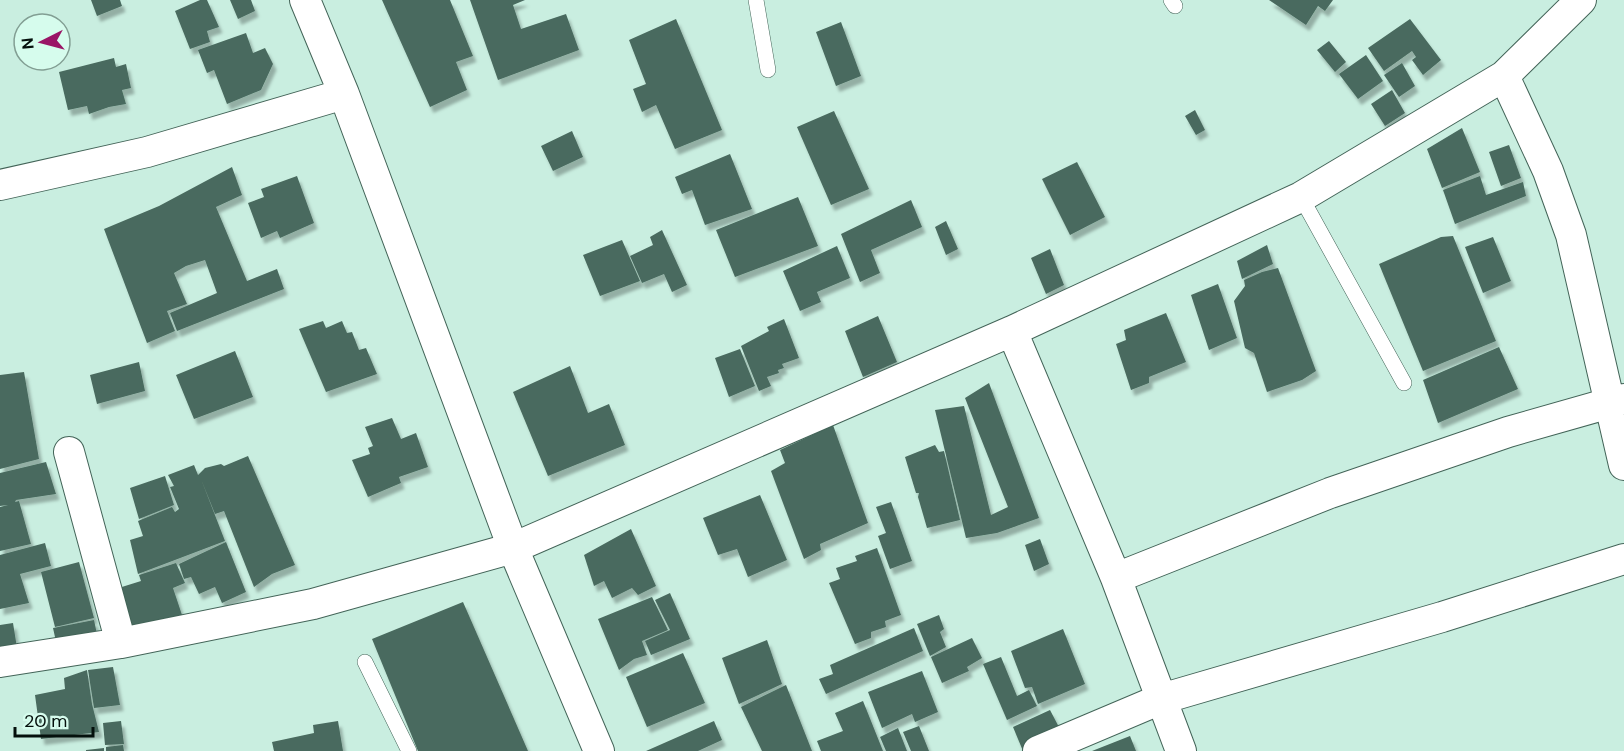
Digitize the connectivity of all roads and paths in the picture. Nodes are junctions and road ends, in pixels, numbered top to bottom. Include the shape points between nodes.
1 (305, 0) edge
2 (756, 0) edge
3 (1581, 0) edge
4 (768, 70) dead end
5 (1504, 76) junction
6 (344, 94) junction
7 (0, 185) edge
8 (1301, 197) junction
9 (1012, 331) junction
10 (1404, 383) dead end
11 (1617, 401) edge
12 (69, 452) dead end
13 (1624, 465) edge
14 (513, 548) junction
15 (1624, 559) edge
16 (1116, 578) junction
17 (121, 643) junction
18 (0, 662) edge
19 (364, 662) dead end
20 (1161, 699) junction
21 (409, 751) edge
22 (599, 751) edge
23 (1038, 751) edge
24 (1181, 751) edge

1 - 6 street
2 - 4 lane
3 - 5 street
5 - 8 street
5 - 11 street via 1548,171 1571,235
6 - 7 street via 147,152
6 - 14 street
8 - 9 street
8 - 10 lane
9 - 14 street
9 - 16 street
11 - 13 street
11 - 16 street via 1508,432 1330,493
12 - 17 street
14 - 17 street via 313,604
14 - 22 street
15 - 20 street
16 - 20 street
17 - 18 street
19 - 21 lane
20 - 23 street
20 - 24 street

